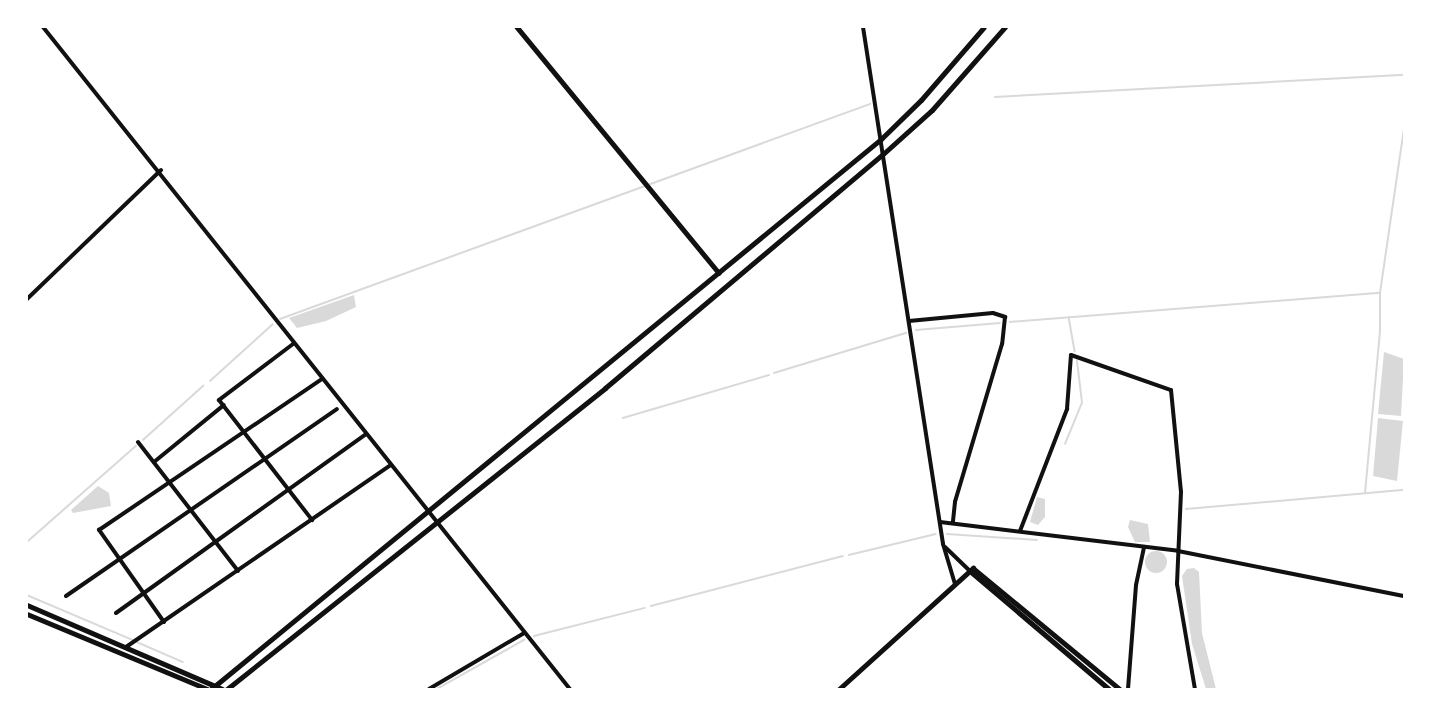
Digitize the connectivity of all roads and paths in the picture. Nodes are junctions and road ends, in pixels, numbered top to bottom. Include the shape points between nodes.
1 (43, 27) edge
2 (517, 27) edge
3 (863, 27) edge
4 (984, 27) edge
5 (1005, 27) edge
6 (880, 139) junction
7 (883, 154) junction
8 (161, 170) dead end
9 (158, 175) junction
10 (720, 273) junction
11 (27, 299) edge
12 (909, 321) junction
13 (293, 344) junction
14 (322, 379) junction
15 (224, 405) junction
16 (337, 409) dead end
17 (244, 431) junction
18 (366, 434) junction
19 (138, 442) dead end
20 (265, 459) junction
21 (154, 462) junction
22 (391, 465) junction
23 (169, 482) junction
24 (288, 489) junction
25 (191, 510) junction
26 (429, 512) junction
27 (312, 520) junction
28 (940, 522) junction
29 (953, 522) junction
30 (438, 524) junction
31 (1020, 531) junction
32 (216, 542) junction
33 (943, 544) junction
34 (1144, 547) junction
35 (1178, 551) junction
36 (118, 560) junction
37 (972, 569) junction
38 (238, 571) junction
39 (955, 585) junction
40 (144, 594) junction
41 (66, 596) dead end
42 (1404, 596) edge
43 (27, 606) edge
44 (116, 613) dead end
45 (27, 614) edge
46 (164, 622) junction
47 (525, 633) junction
48 (126, 647) junction
49 (211, 688) edge
50 (222, 689) edge
51 (227, 689) edge
52 (429, 689) edge
53 (570, 689) edge
54 (839, 689) edge
55 (1109, 689) edge
56 (1120, 689) edge
57 (1128, 689) edge
58 (1195, 689) edge

1 - 9 street
2 - 10 street
3 - 6 street
4 - 6 main road via 921,100
5 - 7 main road via 932,110
6 - 7 street
6 - 10 main road
7 - 12 street
7 - 30 main road
8 - 9 street
9 - 11 street
9 - 13 street
10 - 26 main road
12 - 28 street
12 - 29 street via 993,314 1005,317 1002,344 955,502
13 - 14 street
13 - 15 street via 219,400
14 - 17 street
14 - 18 street
15 - 17 street
15 - 21 street
16 - 20 street
17 - 20 street
17 - 23 street
18 - 22 street
18 - 24 street
19 - 21 street
20 - 24 street
20 - 25 street
21 - 23 street
22 - 26 street
22 - 27 street
23 - 25 street
23 - 36 street via 99,530
24 - 27 street
24 - 32 street
25 - 32 street
25 - 36 street
26 - 30 street
26 - 49 main road
27 - 38 street
28 - 29 street
28 - 33 street
29 - 31 street
30 - 47 street
30 - 51 main road
31 - 34 street
31 - 35 street via 1067,409 1071,355 1171,390 1181,492
32 - 38 street
32 - 40 street
33 - 37 street
33 - 39 street
34 - 35 street
34 - 57 street via 1136,585
35 - 42 street
35 - 58 street via 1177,584
36 - 40 street
36 - 41 street
37 - 39 main road
37 - 55 street
37 - 56 street
38 - 46 street
39 - 54 main road
40 - 44 street
40 - 46 street
43 - 48 main road
45 - 49 main road
46 - 48 street
47 - 52 street
47 - 53 street
48 - 49 main road
49 - 50 main road

